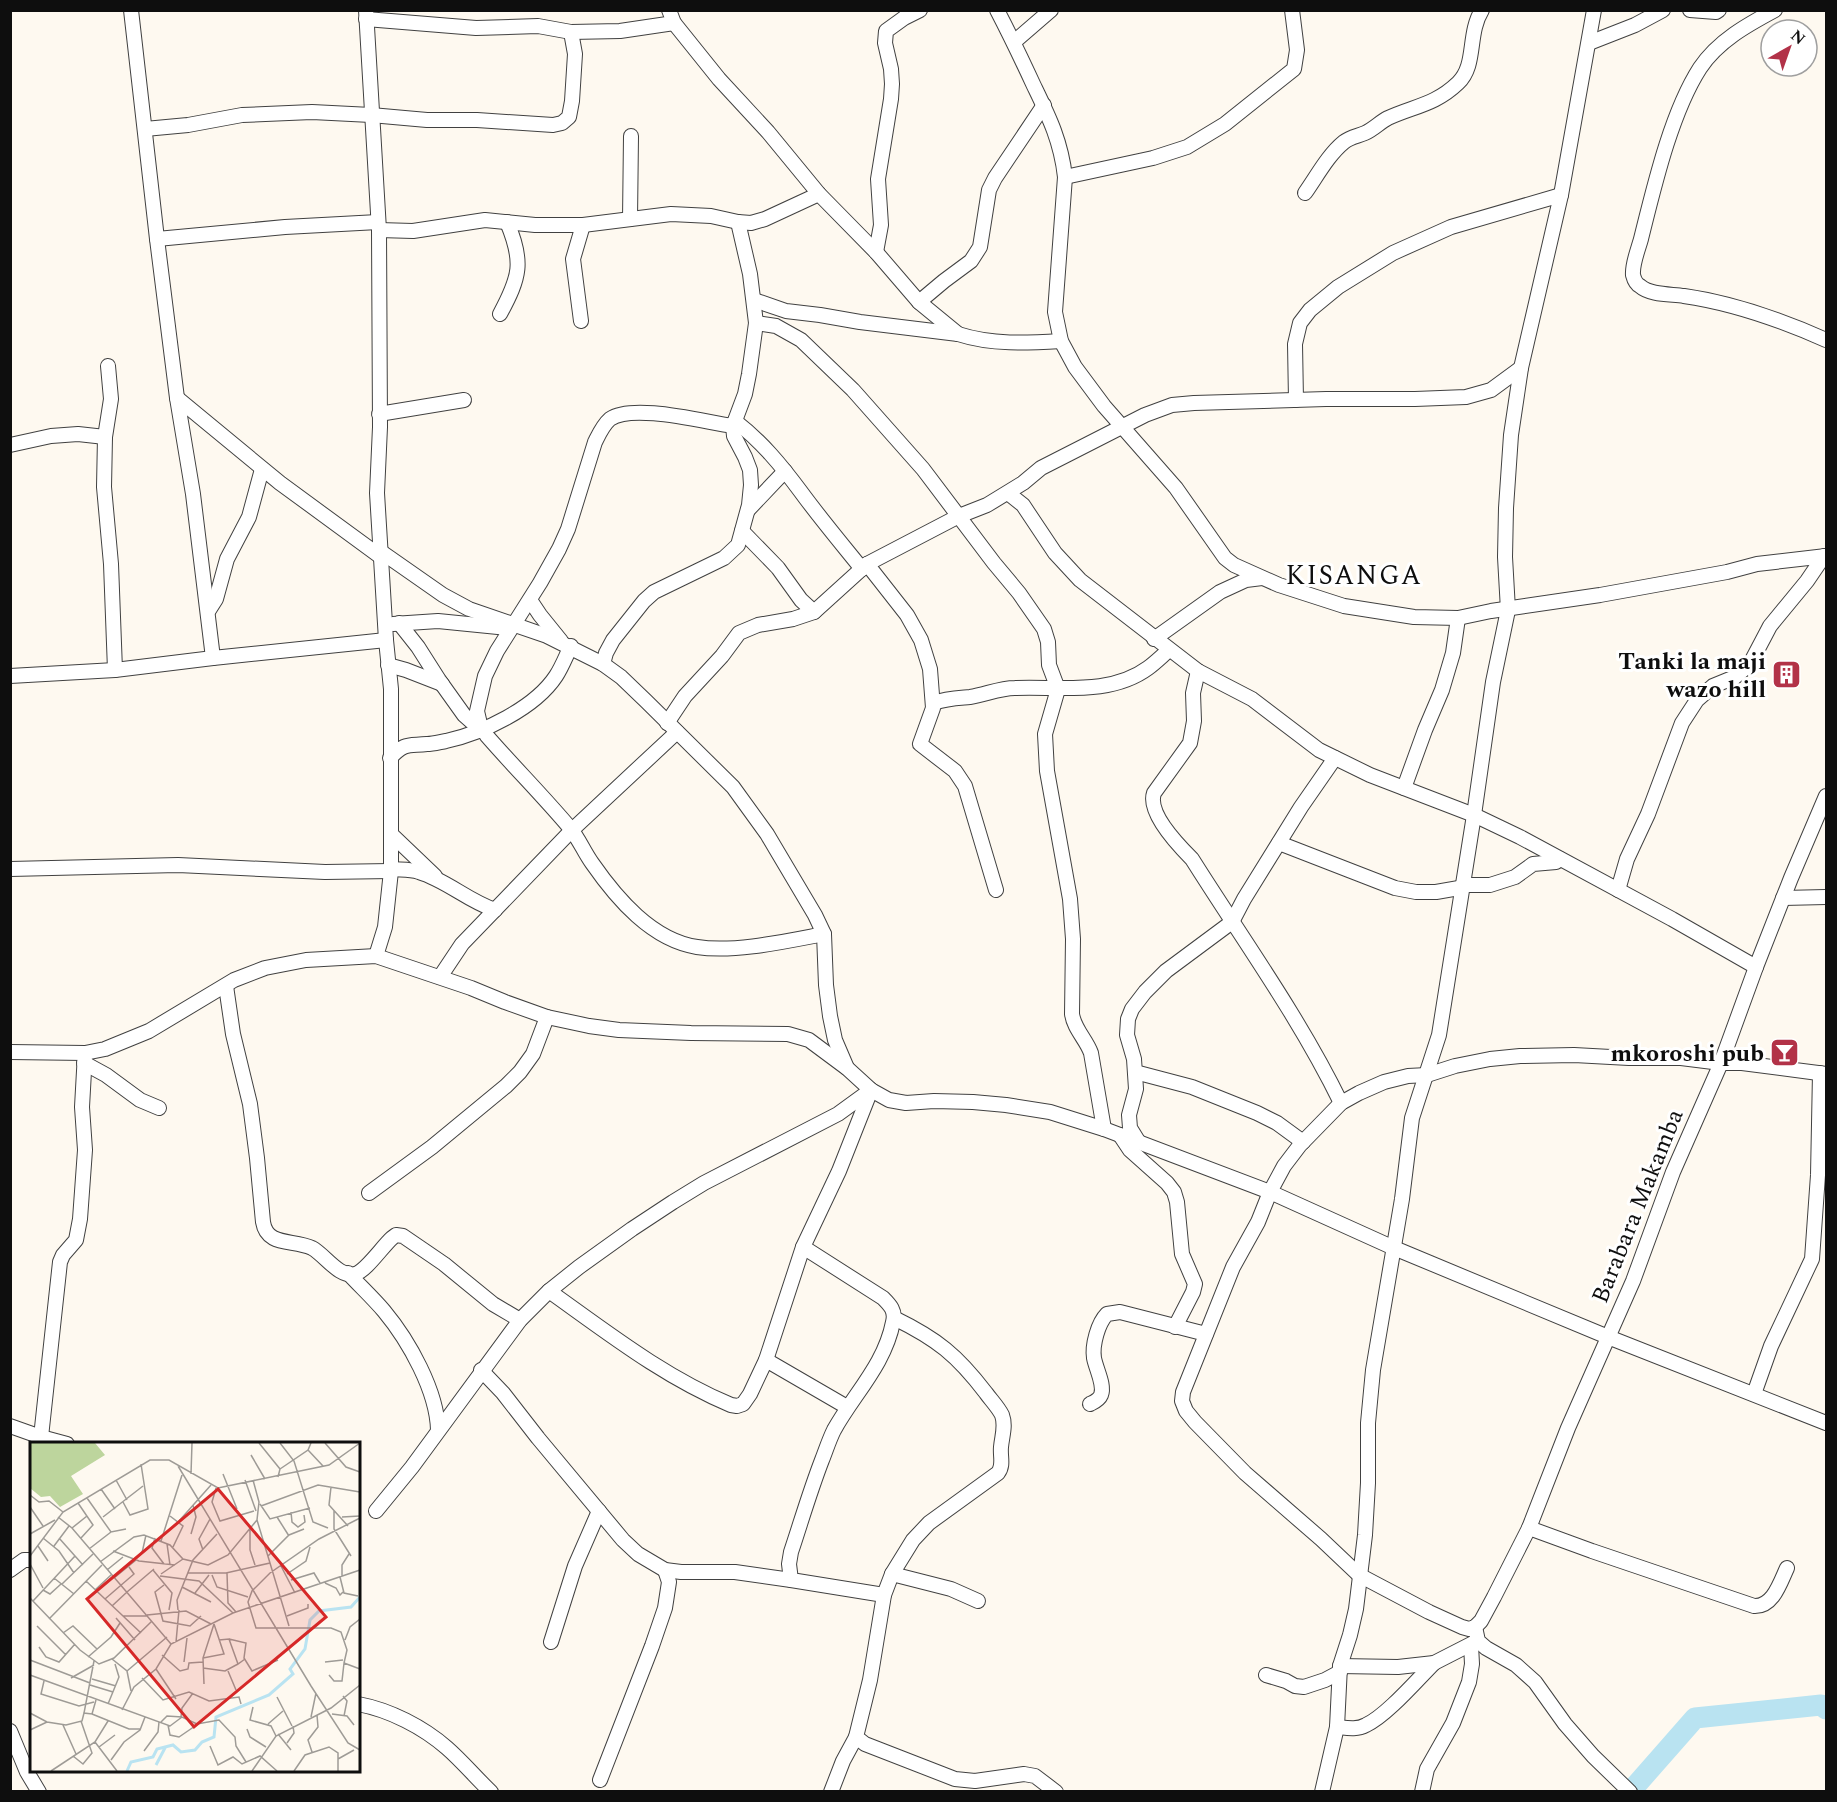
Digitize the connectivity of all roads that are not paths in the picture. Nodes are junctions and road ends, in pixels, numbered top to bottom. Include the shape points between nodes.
1 (131, 10) edge
2 (920, 10) edge
3 (997, 10) edge
4 (1051, 10) edge
5 (1292, 10) edge
6 (1482, 10) edge
7 (1594, 10) edge
8 (1663, 10) edge
9 (1690, 10) edge
10 (1719, 10) edge
11 (1775, 10) edge
12 (366, 15) edge
13 (672, 17) edge
14 (571, 32) junction
15 (1014, 42) junction
16 (1589, 43) junction
17 (1044, 105) junction
18 (371, 115) junction
19 (145, 129) junction
20 (631, 136) dead end
21 (1065, 177) junction
22 (1305, 193) dead end
23 (819, 194) junction
24 (1561, 195) junction
25 (630, 219) junction
26 (507, 222) junction
27 (738, 222) junction
28 (583, 225) junction
29 (379, 226) junction
30 (157, 239) junction
31 (876, 252) junction
32 (754, 300) junction
33 (919, 302) junction
34 (500, 314) dead end
35 (580, 321) dead end
36 (756, 323) junction
37 (958, 334) junction
38 (1827, 340) edge
39 (1061, 341) junction
40 (108, 366) dead end
41 (1521, 368) junction
42 (177, 398) junction
43 (464, 400) dead end
44 (1296, 400) junction
45 (379, 414) junction
46 (734, 424) junction
47 (1122, 426) junction
48 (105, 436) junction
49 (10, 445) edge
50 (262, 469) junction
51 (785, 471) junction
52 (1008, 493) junction
53 (748, 510) junction
54 (959, 516) junction
55 (742, 531) junction
56 (380, 554) junction
57 (1825, 556) edge
58 (864, 566) junction
59 (1262, 578) junction
60 (530, 600) junction
61 (209, 610) junction
62 (1508, 610) junction
63 (814, 612) junction
64 (1458, 618) junction
65 (399, 623) junction
66 (385, 626) junction
67 (513, 627) junction
68 (1154, 639) junction
69 (386, 640) junction
70 (567, 645) junction
71 (1169, 650) junction
72 (213, 658) junction
73 (603, 664) junction
74 (388, 665) junction
75 (115, 670) junction
76 (1198, 671) junction
77 (10, 676) edge
78 (442, 684) junction
79 (1058, 689) junction
80 (934, 703) junction
81 (481, 727) junction
82 (672, 728) junction
83 (390, 758) junction
84 (1335, 758) junction
85 (1404, 788) junction
86 (1827, 796) edge
87 (1474, 815) junction
88 (572, 830) junction
89 (391, 834) junction
90 (1279, 843) junction
91 (1560, 859) junction
92 (10, 869) edge
93 (391, 870) junction
94 (439, 880) junction
95 (1463, 885) junction
96 (996, 890) dead end
97 (1618, 890) junction
98 (1827, 897) edge
99 (1783, 898) junction
100 (495, 910) junction
101 (1232, 922) junction
102 (824, 934) junction
103 (376, 956) junction
104 (1756, 967) junction
105 (440, 977) junction
106 (226, 986) junction
107 (547, 1017) junction
108 (10, 1052) edge
109 (84, 1058) junction
110 (1721, 1063) junction
111 (848, 1069) junction
112 (1135, 1072) junction
113 (1823, 1073) edge
114 (1426, 1076) junction
115 (871, 1090) junction
116 (1341, 1103) junction
117 (159, 1108) dead end
118 (1104, 1129) junction
119 (1120, 1135) junction
120 (1138, 1142) junction
121 (1303, 1142) junction
122 (1822, 1174) edge
123 (1270, 1192) junction
124 (369, 1193) dead end
125 (803, 1247) junction
126 (1394, 1248) junction
127 (1812, 1259) junction
128 (1827, 1260) edge
129 (348, 1274) junction
130 (549, 1292) junction
131 (894, 1318) junction
132 (520, 1320) junction
133 (1175, 1327) junction
134 (1206, 1334) junction
135 (1608, 1337) junction
136 (766, 1360) junction
137 (481, 1370) junction
138 (1754, 1394) junction
139 (1090, 1404) dead end
140 (847, 1407) junction
141 (1827, 1423) edge
142 (10, 1426) edge
143 (438, 1430) junction
144 (41, 1437) junction
145 (63, 1442) edge
146 (376, 1511) dead end
147 (599, 1511) junction
148 (1529, 1528) junction
149 (30, 1560) edge
150 (1787, 1568) dead end
151 (665, 1569) junction
152 (10, 1570) edge
153 (892, 1574) junction
154 (1359, 1575) junction
155 (790, 1580) junction
156 (884, 1594) junction
157 (978, 1601) dead end
158 (1475, 1638) junction
159 (551, 1642) dead end
160 (1434, 1663) junction
161 (1340, 1669) junction
162 (1266, 1675) dead end
163 (360, 1704) edge
164 (1337, 1727) junction
165 (10, 1731) edge
166 (856, 1737) junction
167 (600, 1780) dead end
168 (39, 1791) edge
169 (491, 1791) edge
170 (831, 1791) edge
171 (1056, 1791) edge
172 (1323, 1791) edge
173 (1422, 1791) edge
174 (1630, 1791) edge

1 - 19 street
2 - 31 street via 886,31 891,92 878,179 881,225
3 - 15 street
4 - 15 street
5 - 21 street via 1297,50 1294,69 1225,124 1175,151
6 - 22 street via 1473,30 1469,63 1458,83 1433,101 1346,140
7 - 16 street
8 - 16 street
9 - 10 street
11 - 38 street via 1736,32 1701,67 1676,120 1632,273 1637,284 1646,290 1730,305
12 - 14 street via 476,28 538,26
12 - 18 street
13 - 14 street via 620,31
13 - 23 street via 719,80
14 - 18 street via 574,82 569,117 562,123
15 - 17 street
16 - 24 street
17 - 21 street via 1058,138
17 - 33 street via 989,190 980,247 971,261
18 - 19 street via 242,115
18 - 29 street
19 - 30 street
20 - 25 street
21 - 39 street via 1055,312
23 - 27 street via 765,219
23 - 31 street
24 - 41 street
24 - 44 street via 1451,227 1393,253 1338,287 1300,323 1295,344
25 - 27 street via 671,214
25 - 28 street
26 - 28 street
26 - 29 street via 484,220 413,231
26 - 34 street via 516,249 517,276
27 - 32 street
28 - 35 street via 573,259
29 - 30 street via 285,227
29 - 45 street
30 - 42 street
31 - 33 street
32 - 36 street
32 - 37 street via 786,311
33 - 37 street
36 - 46 street via 745,394
36 - 54 street via 776,326 820,357 923,469
37 - 39 street via 999,342
39 - 47 street via 1075,367
40 - 48 street via 111,399
41 - 44 street via 1491,390 1466,397
41 - 62 street via 1506,508
42 - 50 street
42 - 61 street
43 - 45 street
44 - 47 street via 1172,405
45 - 56 street
46 - 51 street via 762,443
46 - 53 street via 734,436 750,470
46 - 60 street via 634,412 608,420 595,442 568,529
47 - 52 street via 1041,468
47 - 59 street via 1176,488 1225,558
48 - 49 street via 51,436
48 - 75 street via 104,487
50 - 56 street
50 - 61 street via 249,517 227,558 216,599
51 - 53 street
51 - 58 street
52 - 54 street
52 - 68 street via 1023,505 1055,553 1080,580
53 - 55 street
54 - 58 street
54 - 79 street via 1044,629 1049,665
55 - 63 street
55 - 73 street via 738,545 724,558 673,581 644,601 609,647
56 - 66 street
56 - 67 street via 469,609
57 - 62 street via 1757,564
57 - 97 street via 1770,626 1750,664 1735,677 1713,686 1697,700 1682,723
58 - 63 street
58 - 80 street via 907,615 921,640
59 - 64 street via 1344,606 1414,617
59 - 68 street via 1246,580 1220,592
60 - 67 street
60 - 70 street
61 - 72 street
62 - 64 street
62 - 87 street via 1493,682
63 - 82 street via 739,633 685,696
64 - 85 street via 1443,690
65 - 66 street
65 - 67 street via 438,621
65 - 78 street
66 - 69 street
67 - 70 street
67 - 81 street via 485,676 477,711
68 - 71 street
69 - 72 street
69 - 74 street
70 - 73 street
70 - 81 street via 556,677 533,700
71 - 76 street
71 - 79 street via 1147,669 1125,680 1107,686
72 - 75 street
73 - 82 street
74 - 78 street
74 - 83 street
75 - 77 street
76 - 84 street via 1252,699
76 - 101 street via 1190,743 1154,794 1152,803
78 - 81 street via 464,716
79 - 80 street via 1012,688
79 - 118 street via 1045,734 1047,771 1070,899 1072,1014 1091,1053
80 - 96 street via 920,744 955,771 965,786
81 - 83 street via 463,737 410,744
81 - 88 street
82 - 88 street
82 - 102 street via 733,787 760,824
83 - 89 street
84 - 85 street
84 - 90 street
85 - 87 street
86 - 99 street, Barabara Makamba
87 - 91 street
87 - 95 street
88 - 100 street
88 - 102 street via 593,865 636,916 665,936 695,947 719,948
89 - 93 street
89 - 94 street
90 - 95 street via 1395,888 1436,892
90 - 101 street
91 - 95 street via 1533,864 1515,877 1490,885
91 - 97 street
92 - 93 street via 162,865 325,872
93 - 94 street via 418,871
93 - 103 street via 385,927
94 - 100 street
95 - 114 street via 1439,1035
97 - 104 street
98 - 99 street
99 - 104 street, Barabara Makamba
100 - 105 street via 462,944
101 - 112 street via 1166,971 1132,1009 1127,1035
101 - 116 street via 1286,1003
102 - 111 street via 830,1016
103 - 105 street
103 - 106 street via 283,964 253,972
104 - 110 street, Barabara Makamba
105 - 107 street
106 - 109 street via 149,1031
106 - 129 street via 250,1104 264,1230 272,1239 310,1247
107 - 111 street via 619,1030 788,1034 809,1040
107 - 124 street via 533,1054 506,1086
108 - 109 street
109 - 117 street via 140,1100
109 - 144 street via 85,1150 80,1219 76,1239 60,1262
110 - 113 street
110 - 114 street via 1681,1058 1520,1056 1455,1066
110 - 135 street, Barabara Makamba
111 - 115 street
112 - 120 street via 1136,1089 1129,1115 1130,1128
112 - 121 street via 1192,1087 1257,1113
113 - 122 street
114 - 116 street via 1384,1082
114 - 126 street via 1412,1118
115 - 118 street via 889,1100 906,1103 973,1102 1050,1112
115 - 125 street
115 - 130 street via 838,1114 673,1202
116 - 121 street
118 - 119 street
119 - 120 street
119 - 133 street via 1130,1150 1167,1183 1177,1202 1182,1254 1195,1284
120 - 123 street
121 - 123 street
122 - 127 street
123 - 126 street
123 - 134 street
125 - 131 street via 884,1298
125 - 136 street
126 - 135 street
126 - 154 street via 1373,1370 1365,1535
127 - 128 street
127 - 138 street via 1770,1346
129 - 132 street via 358,1273 392,1238 403,1236
129 - 143 street via 385,1312 410,1349 435,1406
130 - 132 street
130 - 136 street via 677,1379 731,1405 743,1404
131 - 140 street via 873,1372
131 - 153 street via 935,1340 957,1359 999,1410 1004,1429 1001,1470 929,1523
132 - 137 street
133 - 134 street
133 - 139 street via 1120,1311 1107,1314 1098,1327 1094,1356 1101,1395
134 - 154 street via 1183,1392 1186,1411 1245,1473
135 - 138 street
135 - 148 street, Barabara Makamba
136 - 140 street
137 - 143 street
137 - 147 street
138 - 141 street
140 - 155 street via 832,1433 813,1484 791,1552
142 - 144 street
143 - 146 street
144 - 145 street
147 - 151 street via 638,1554
147 - 159 street via 575,1566
148 - 150 street via 1754,1606 1767,1604
148 - 158 street, Barabara Makamba
149 - 152 street
151 - 155 street via 735,1572
151 - 167 street via 669,1581 665,1608
153 - 156 street
153 - 157 street via 941,1586
154 - 158 street via 1469,1629
154 - 161 street via 1356,1609
155 - 156 street
156 - 166 street
158 - 160 street
158 - 173 street via 1469,1682 1453,1723 1427,1769
158 - 174 street via 1535,1682 1565,1724
160 - 161 street
160 - 164 street via 1366,1725
161 - 162 street via 1304,1687
161 - 164 street
163 - 169 street via 378,1708 426,1733
164 - 172 street
165 - 168 street
166 - 170 street
166 - 171 street via 955,1779 975,1781 1024,1774 1035,1776

